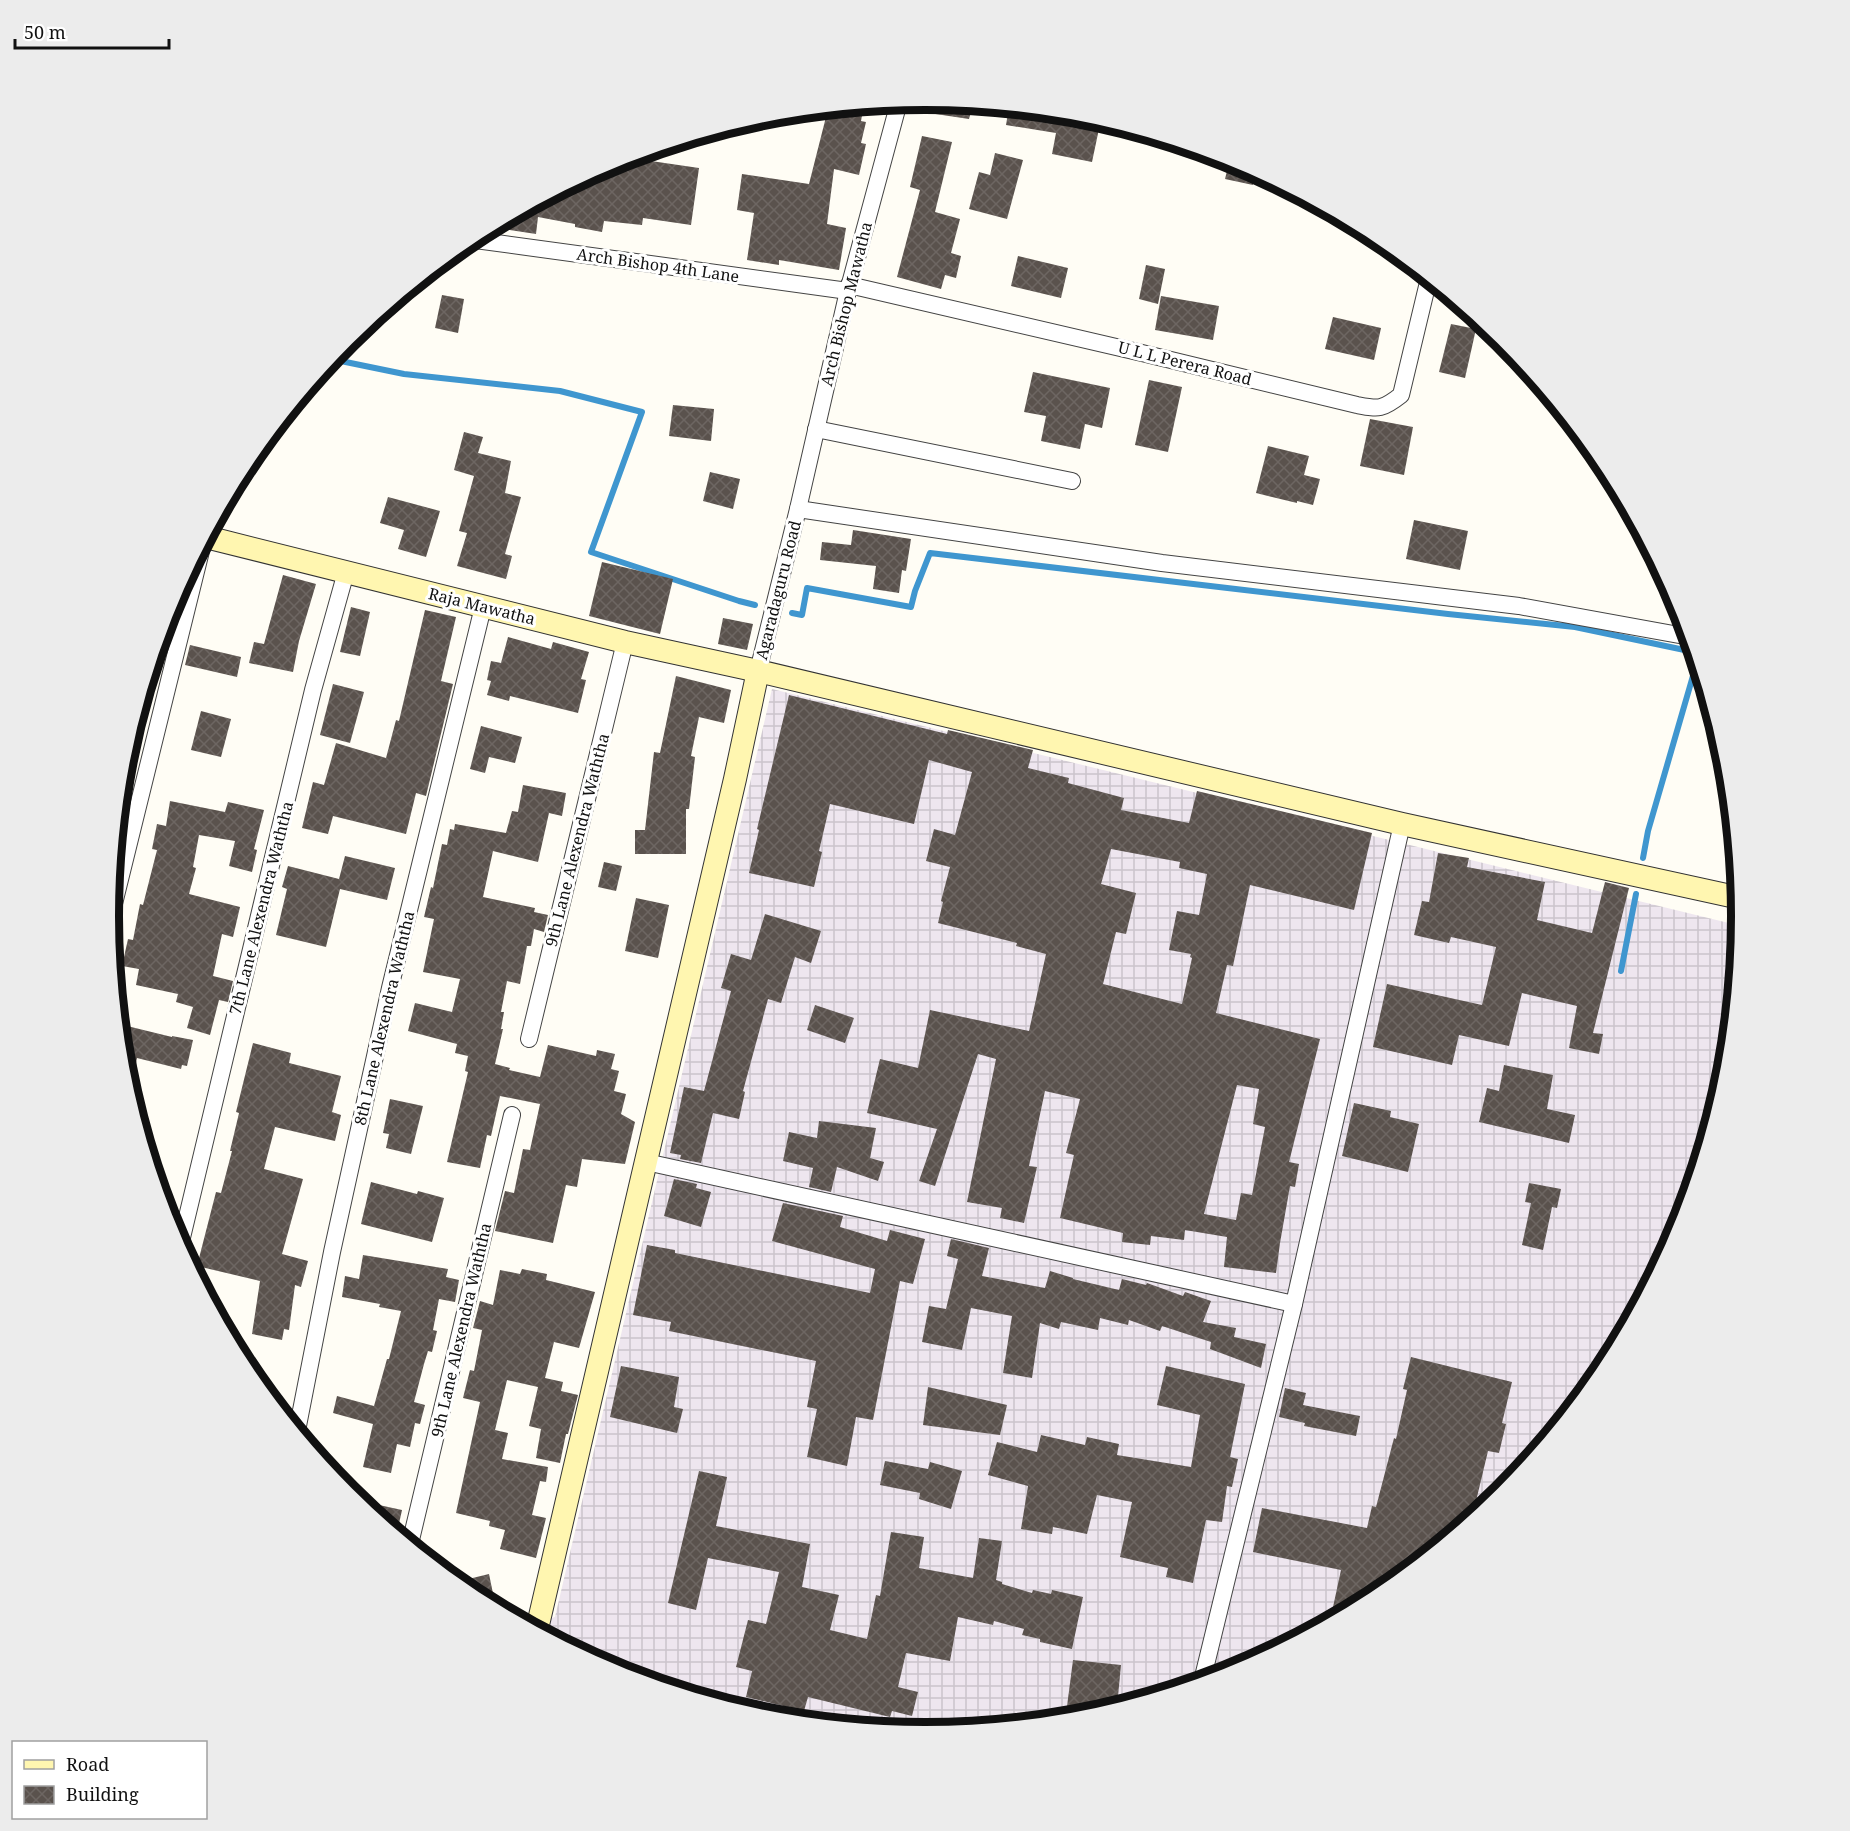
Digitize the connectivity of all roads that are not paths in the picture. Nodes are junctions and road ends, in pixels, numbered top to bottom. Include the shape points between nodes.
1 (897, 111) edge
2 (483, 241) edge
3 (1428, 286) edge
4 (848, 288) junction
5 (816, 429) junction
6 (1072, 481) dead end
7 (798, 508) junction
8 (213, 539) edge
9 (346, 572) junction
10 (196, 573) edge
11 (483, 607) junction
12 (1680, 635) edge
13 (625, 642) junction
14 (758, 671) junction
15 (1402, 824) junction
16 (120, 878) edge
17 (1730, 896) edge
18 (529, 1039) dead end
19 (512, 1115) dead end
20 (646, 1162) junction
21 (183, 1232) edge
22 (1294, 1304) junction
23 (299, 1422) edge
24 (412, 1536) edge
25 (539, 1622) edge
26 (1204, 1671) edge

1 - 4 street, Arch Bishop Mawatha
2 - 4 street, Arch Bishop 4th Lane
3 - 4 street, U L L Perera Road via 1401,395 1379,409
4 - 5 street, Arch Bishop Mawatha
5 - 6 street
5 - 7 street, Arch Bishop Mawatha
7 - 12 street via 1162,563 1519,606
7 - 14 street, Agaradaguru Road
8 - 9 street, Raja Mawatha
9 - 11 street, Raja Mawatha
9 - 21 street, 7th Lane Alexendra Waththa via 311,701
10 - 16 street
11 - 13 street, Raja Mawatha
11 - 23 street, 8th Lane Alexendra Waththa via 390,988
13 - 14 street, Raja Mawatha
13 - 18 street, 9th Lane Alexendra Waththa
14 - 15 street, Raja Mawatha
14 - 20 street
15 - 17 street, Raja Mawatha
15 - 22 street
19 - 24 street, 9th Lane Alexendra Waththa
20 - 22 street
20 - 25 street
22 - 26 street

